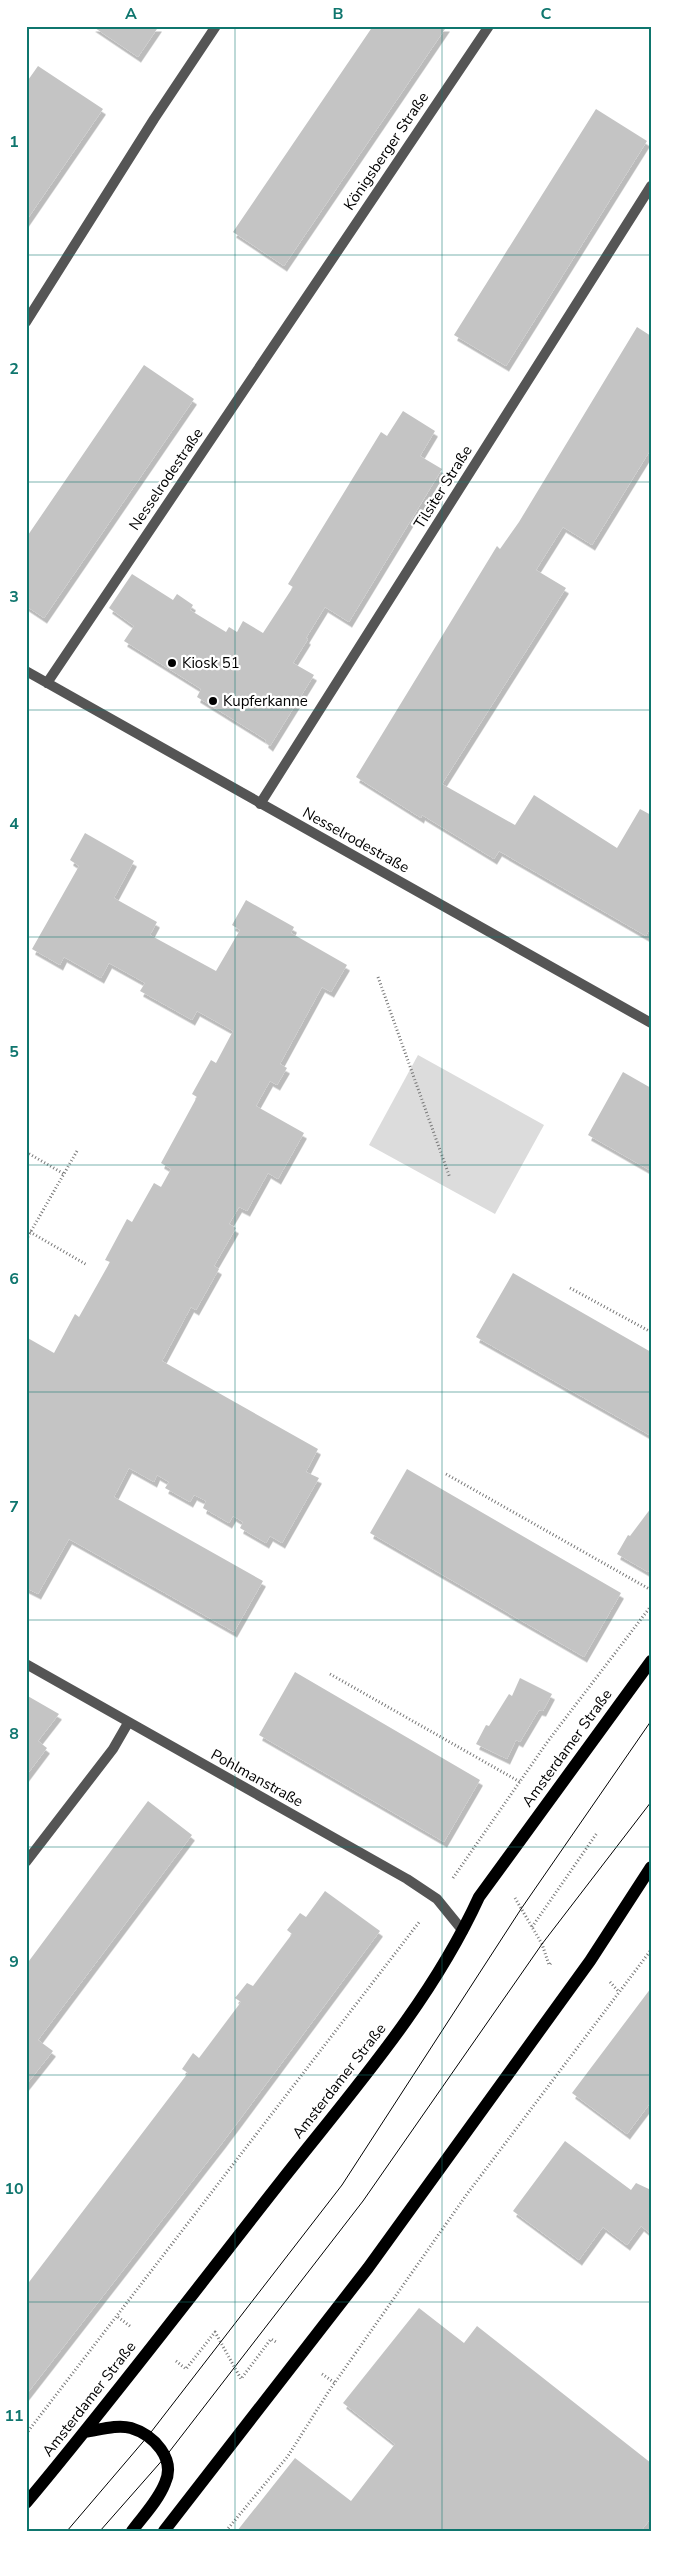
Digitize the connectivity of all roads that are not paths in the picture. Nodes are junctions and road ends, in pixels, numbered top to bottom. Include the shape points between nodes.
1 (216, 26) edge
2 (488, 26) edge
3 (651, 186) edge
4 (309, 292) joint
5 (26, 322) edge
6 (26, 671) edge
7 (48, 683) junction
8 (260, 804) junction
9 (650, 1020) edge
10 (651, 1661) edge
11 (26, 1664) edge
12 (128, 1723) junction
13 (26, 1862) edge
14 (651, 1866) edge
15 (463, 1930) junction
16 (85, 2432) junction
17 (26, 2502) edge
18 (132, 2531) edge
19 (164, 2531) edge

1 - 5 street
2 - 4 street, Königsberger Straße
3 - 8 street, Tilsiter Straße
4 - 7 street, Nesselrodestraße
6 - 7 street, Nesselrodestraße
7 - 8 street, Nesselrodestraße
8 - 9 street, Nesselrodestraße
10 - 15 main road, Amsterdamer Straße via 479,1897
11 - 12 street, Pohlmanstraße
12 - 13 street via 113,1749
12 - 15 street, Pohlmanstraße via 407,1879 437,1899
14 - 19 main road via 590,1961 368,2268
15 - 16 main road, Amsterdamer Straße via 407,2020
16 - 17 main road, Amsterdamer Straße
16 - 18 main road via 130,2428 148,2436 166,2456 166,2482

